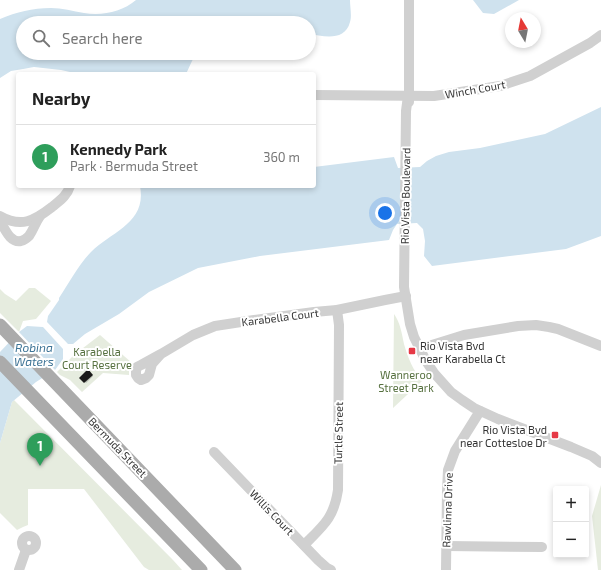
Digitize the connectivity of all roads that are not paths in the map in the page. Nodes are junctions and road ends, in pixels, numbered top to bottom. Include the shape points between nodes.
1 (409, 0) edge
2 (601, 35) edge
3 (316, 95) edge
4 (408, 96) junction
5 (69, 188) edge
6 (42, 215) junction
7 (0, 216) edge
8 (0, 220) edge
9 (22, 222) junction
10 (26, 238) junction
11 (406, 296) junction
12 (337, 310) junction
13 (4, 329) edge
14 (601, 346) edge
15 (419, 349) junction
16 (161, 354) dead end
17 (0, 362) edge
18 (480, 411) junction
19 (214, 452) dead end
20 (597, 456) edge
21 (601, 463) edge
22 (304, 545) junction
23 (446, 546) junction
24 (542, 547) dead end
25 (26, 550) dead end
26 (19, 570) edge
27 (201, 570) edge
28 (235, 570) edge
29 (331, 570) edge
30 (446, 570) edge

1 - 4 street, Rio Vista Boulevard
2 - 4 street, Winch Court via 530,76 500,86 434,96
3 - 4 street, Winch Court
4 - 11 street, Rio Vista Boulevard via 410,111 404,287
5 - 6 street via 61,200
6 - 9 street via 34,220
6 - 10 street
7 - 9 street
8 - 10 street via 14,241
9 - 10 street via 29,228
11 - 12 street, Karabella Court
11 - 15 street, Rio Vista Boulevard via 410,324
12 - 16 street, Karabella Court via 215,326 193,334
12 - 22 street, Turtle Street via 338,490 330,517
13 - 28 main road, Bermuda Street
14 - 15 street via 558,329 536,325 464,335
15 - 18 street, Rio Vista Boulevard via 443,383 462,400
17 - 27 main road
18 - 20 street, Rio Vista Boulevard
18 - 23 street, Rawlinna Drive via 455,451 448,470
19 - 22 street, Willis Court
20 - 21 street, Rio Vista Boulevard
22 - 29 street, Willis Court
23 - 24 street
23 - 30 street, Rawlinna Drive
25 - 26 street

